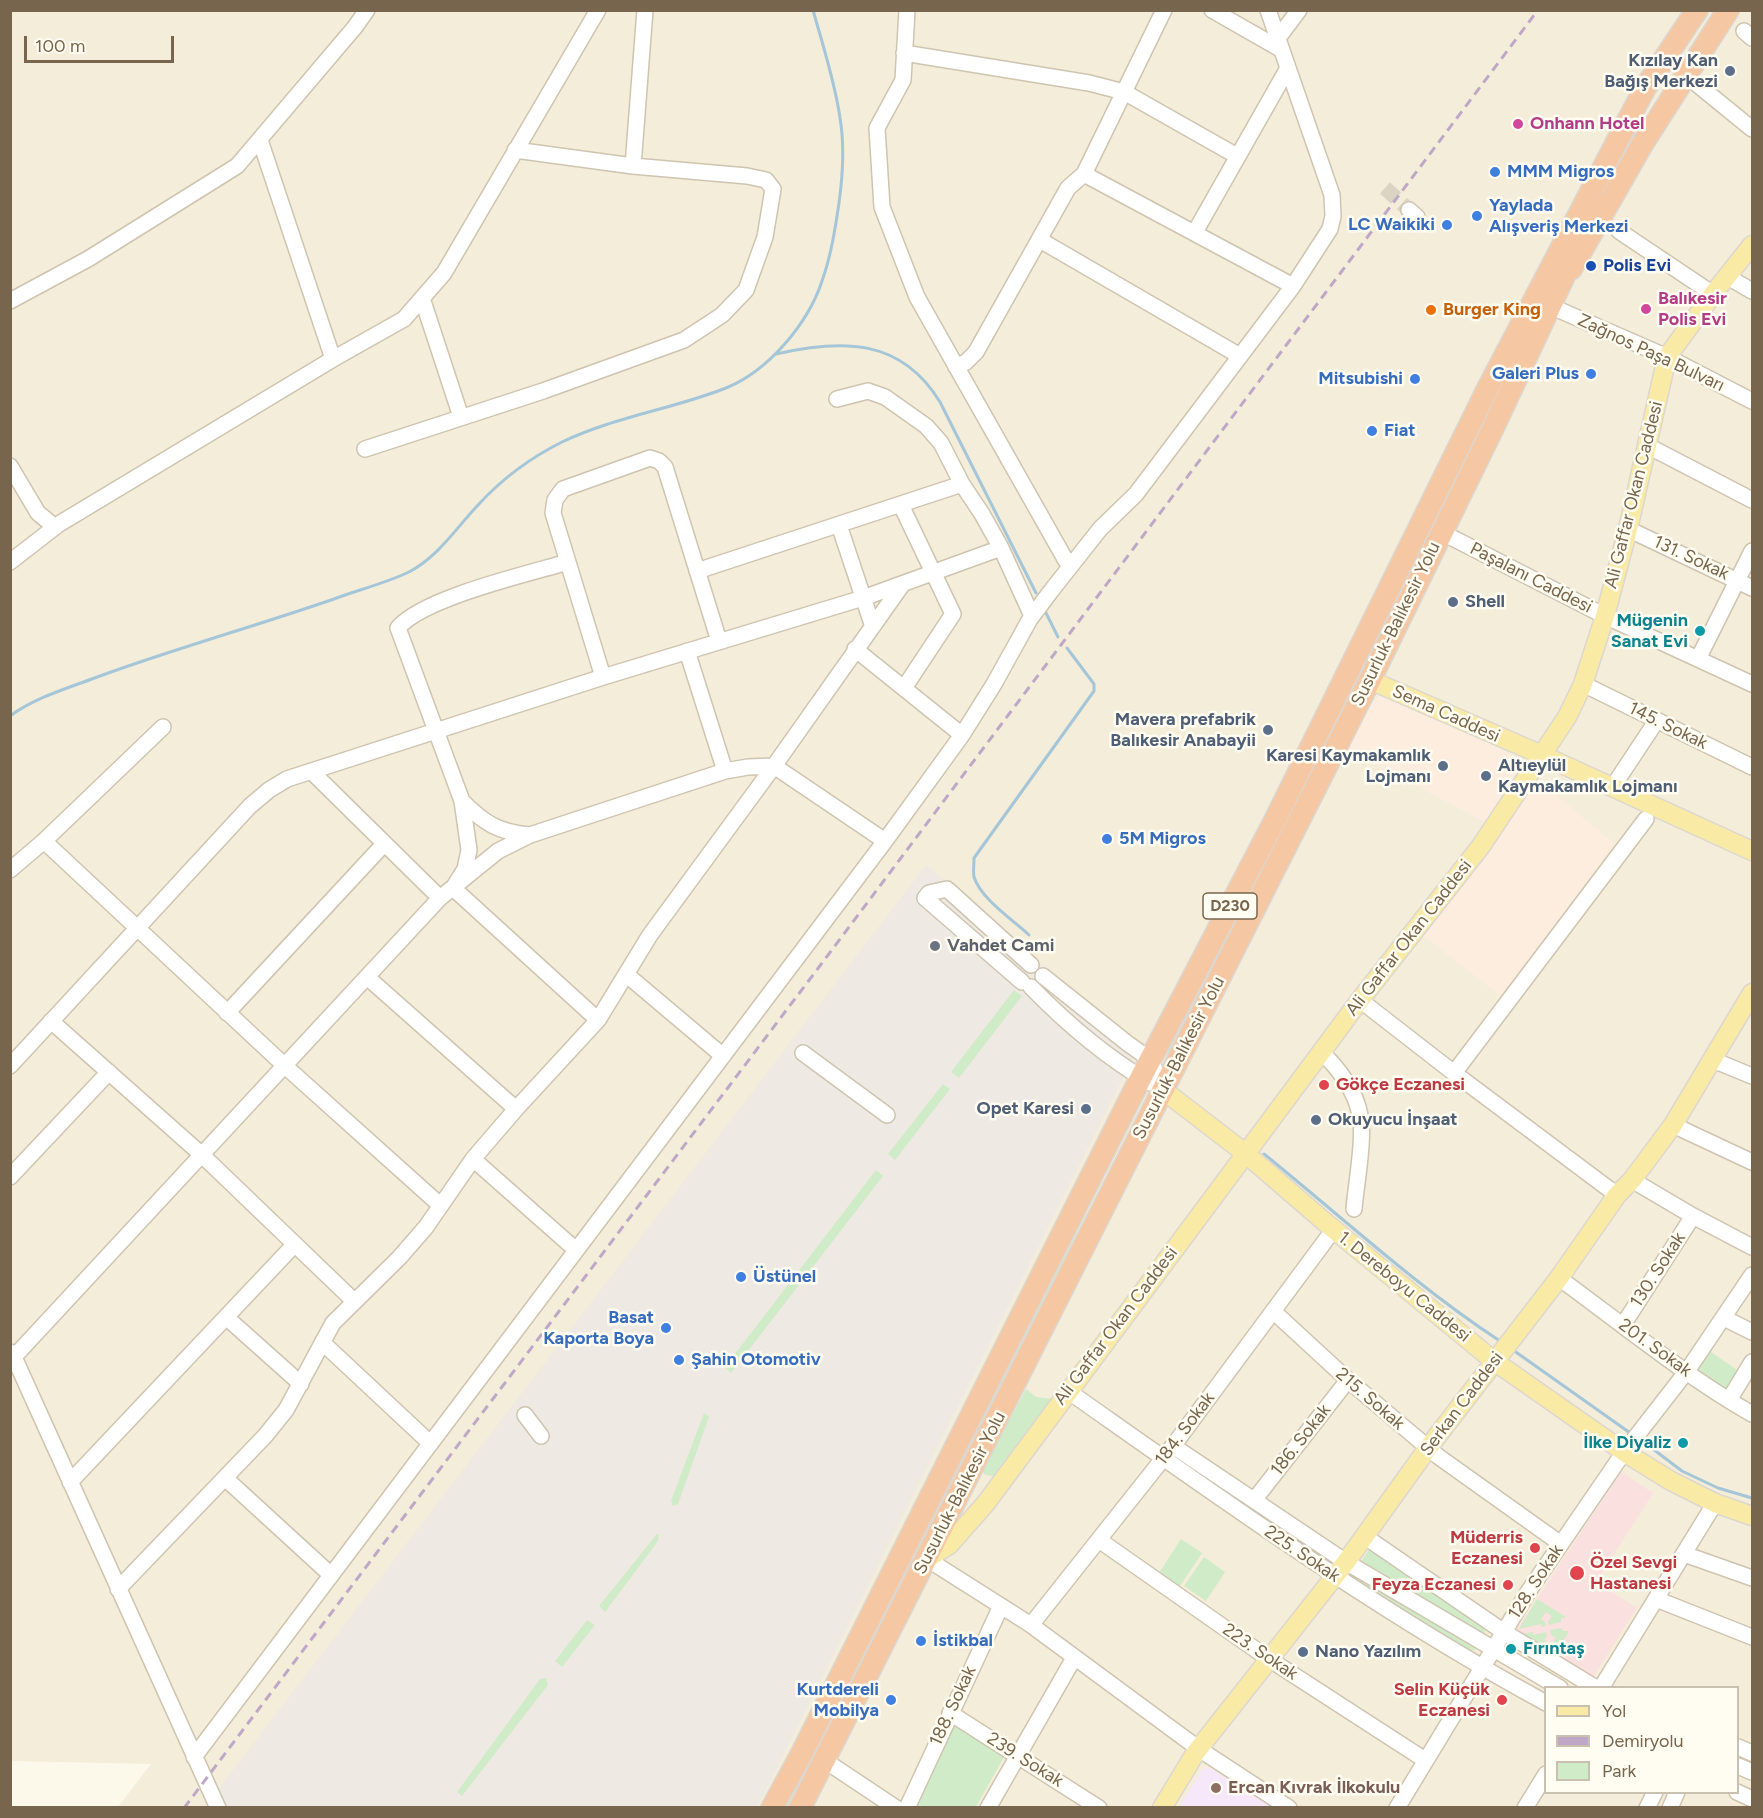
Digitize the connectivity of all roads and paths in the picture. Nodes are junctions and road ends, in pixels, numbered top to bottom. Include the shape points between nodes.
1 (367, 10) edge
2 (598, 10) edge
3 (645, 10) edge
4 (907, 10) edge
5 (1164, 10) edge
6 (1212, 10) edge
7 (1268, 10) edge
8 (1299, 10) edge
9 (1682, 10) edge
10 (1697, 10) edge
11 (1711, 10) edge
12 (1728, 10) edge
13 (1280, 44) junction
14 (904, 53) junction
15 (1288, 68) junction
16 (1698, 86) dead end
17 (1124, 92) junction
18 (1752, 129) edge
19 (260, 140) junction
20 (515, 150) junction
21 (1237, 156) junction
22 (633, 166) junction
23 (1084, 174) junction
24 (1619, 231) dead end
25 (1195, 232) junction
26 (1040, 240) junction
27 (1752, 245) edge
28 (1728, 277) junction
29 (1293, 286) junction
30 (1752, 291) edge
31 (1713, 294) junction
32 (422, 298) junction
33 (10, 301) edge
34 (1550, 306) junction
35 (1510, 346) junction
36 (1240, 356) junction
37 (1667, 357) junction
38 (333, 359) junction
39 (956, 367) junction
40 (837, 399) dead end
41 (1752, 401) edge
42 (461, 417) junction
43 (1648, 446) junction
44 (365, 449) dead end
45 (10, 466) edge
46 (962, 484) junction
47 (1752, 500) edge
48 (901, 505) junction
49 (839, 525) junction
50 (55, 527) junction
51 (1628, 529) junction
52 (1441, 532) junction
53 (1001, 548) junction
54 (1752, 551) edge
55 (10, 562) edge
56 (568, 562) junction
57 (1069, 566) junction
58 (697, 572) junction
59 (932, 573) junction
60 (1738, 580) junction
61 (902, 585) junction
62 (1752, 588) edge
63 (863, 598) junction
64 (1032, 616) junction
65 (1605, 616) junction
66 (872, 624) junction
67 (719, 641) junction
68 (855, 649) junction
69 (687, 651) junction
70 (1698, 658) junction
71 (603, 677) junction
72 (1370, 680) junction
73 (1583, 684) junction
74 (1752, 684) edge
75 (904, 688) junction
76 (1657, 720) junction
77 (163, 727) dead end
78 (436, 731) junction
79 (962, 735) junction
80 (1542, 755) junction
81 (774, 766) junction
82 (1752, 767) edge
83 (311, 771) junction
84 (725, 771) junction
85 (1612, 788) junction
86 (462, 801) junction
87 (1646, 819) dead end
88 (530, 835) junction
89 (44, 841) junction
90 (885, 841) junction
91 (384, 843) junction
92 (1752, 851) edge
93 (10, 870) edge
94 (453, 888) junction
95 (440, 898) junction
96 (136, 928) junction
97 (1030, 965) junction
98 (627, 975) junction
99 (1043, 976) junction
100 (367, 977) junction
101 (1026, 984) junction
102 (1752, 993) edge
103 (1360, 1000) junction
104 (227, 1013) junction
105 (598, 1020) junction
106 (51, 1021) junction
107 (1321, 1052) junction
108 (803, 1053) dead end
109 (723, 1056) junction
110 (1713, 1060) junction
111 (10, 1066) edge
112 (285, 1066) junction
113 (1146, 1069) junction
114 (109, 1072) junction
115 (1454, 1074) junction
116 (1752, 1076) edge
117 (1163, 1090) junction
118 (516, 1109) junction
119 (887, 1114) dead end
120 (1673, 1125) junction
121 (1245, 1153) junction
122 (202, 1155) junction
123 (473, 1159) junction
124 (1752, 1162) edge
125 (11, 1176) edge
126 (1632, 1180) junction
127 (1617, 1195) junction
128 (440, 1204) junction
129 (1354, 1209) dead end
130 (1693, 1216) junction
131 (1334, 1230) junction
132 (295, 1244) junction
133 (1752, 1247) edge
134 (576, 1250) junction
135 (1752, 1275) edge
136 (1559, 1278) junction
137 (354, 1301) junction
138 (1273, 1311) junction
139 (226, 1317) junction
140 (1724, 1318) junction
141 (1623, 1325) junction
142 (1752, 1332) edge
143 (322, 1343) junction
144 (12, 1355) edge
145 (1494, 1361) junction
146 (1752, 1362) edge
147 (1687, 1371) junction
148 (1348, 1380) junction
149 (301, 1384) junction
150 (1068, 1391) junction
151 (1729, 1400) junction
152 (1752, 1414) edge
153 (525, 1415) dead end
154 (542, 1436) dead end
155 (1632, 1441) junction
156 (430, 1443) junction
157 (1428, 1448) junction
158 (1168, 1452) junction
159 (225, 1478) junction
160 (70, 1482) junction
161 (1255, 1499) junction
162 (1715, 1503) junction
163 (1752, 1516) edge
164 (1364, 1536) junction
165 (1099, 1540) junction
166 (1561, 1544) junction
167 (1683, 1554) junction
168 (927, 1559) junction
169 (1341, 1569) junction
170 (331, 1575) junction
171 (1752, 1578) edge
172 (118, 1589) junction
173 (1656, 1599) junction
174 (1001, 1605) junction
175 (1031, 1625) junction
176 (1504, 1632) junction
177 (1752, 1637) edge
178 (1493, 1650) junction
179 (1074, 1658) junction
180 (1269, 1659) junction
181 (1482, 1668) junction
182 (1556, 1686) edge
183 (1596, 1686) edge
184 (1600, 1686) edge
185 (1544, 1702) edge
186 (950, 1713) junction
187 (1199, 1749) junction
188 (1019, 1756) junction
189 (194, 1757) junction
190 (824, 1760) junction
191 (1425, 1760) junction
192 (1544, 1776) edge
193 (1654, 1794) edge
194 (1676, 1794) edge
195 (218, 1808) edge
196 (772, 1808) edge
197 (800, 1808) edge
198 (896, 1808) edge
199 (907, 1808) edge
200 (988, 1808) edge
201 (1099, 1808) edge
202 (1162, 1808) edge
203 (1289, 1808) edge
204 (1397, 1808) edge
205 (1525, 1808) edge
206 (1647, 1808) edge
207 (1670, 1808) edge

1 - 19 street
2 - 20 street
3 - 22 street
4 - 14 street
5 - 17 street
6 - 13 street
7 - 13 street
8 - 13 street
9 - 35 highway, Susurluk-Balıkesir Yolu via 1648,62 1580,188
10 - 35 highway, Susurluk-Balıkesir Yolu / D230 via 1645,88
11 - 34 highway, Susurluk-Balıkesir Yolu / D230 via 1658,89
12 - 34 highway, Susurluk-Balıkesir Yolu via 1643,142
13 - 15 street
14 - 17 street
14 - 39 street via 903,80 877,128 882,207 917,297
15 - 21 street
15 - 29 street via 1332,195 1333,216 1330,229
16 - 18 street
17 - 21 street
17 - 23 street
19 - 33 street via 237,166 88,259
19 - 38 street
20 - 22 street
20 - 32 street via 444,273
21 - 25 street
22 - 42 street via 766,180 773,189 765,237 746,290 722,315 684,340
23 - 25 street
23 - 26 street via 1068,188
24 - 31 street
25 - 29 street
26 - 36 street
26 - 39 street via 976,352
27 - 28 main road, Ali Gaffar Okan Caddesi
28 - 30 street
28 - 31 main road, Ali Gaffar Okan Caddesi
29 - 36 street
31 - 37 main road, Ali Gaffar Okan Caddesi
32 - 38 street via 404,319
32 - 42 street
34 - 37 street, Zağnos Paşa Bulvarı
34 - 52 highway, Susurluk-Balıkesir Yolu / D230
35 - 113 highway, Susurluk-Balıkesir Yolu / D230 via 1275,820
36 - 57 street via 1136,494
37 - 41 street, Zağnos Paşa Bulvarı
37 - 43 main road, Ali Gaffar Okan Caddesi
38 - 50 street
39 - 57 street
40 - 46 street via 868,391 885,397 926,426 941,443
42 - 44 street
43 - 47 street
43 - 51 main road, Ali Gaffar Okan Caddesi
45 - 50 street via 38,513
46 - 48 street
46 - 53 street
48 - 49 street
48 - 59 street
49 - 58 street
49 - 63 street
50 - 55 street
51 - 60 street, 131. Sokak
51 - 65 main road, Ali Gaffar Okan Caddesi
52 - 65 street, Paşalanı Caddesi
52 - 72 highway, Susurluk-Balıkesir Yolu / D230
53 - 59 street
53 - 64 street
54 - 60 street
56 - 58 street via 553,513 555,500 563,489 650,458 665,467
56 - 71 street
56 - 78 street via 445,599 398,628
57 - 64 street
58 - 67 street
59 - 61 street
59 - 75 street via 953,614
60 - 62 street, 131. Sokak
60 - 70 street
61 - 63 street
61 - 66 street
63 - 66 street
63 - 67 street
64 - 79 street
65 - 70 street, Paşalanı Caddesi
65 - 73 main road, Ali Gaffar Okan Caddesi
66 - 68 street
67 - 69 street
68 - 75 street
68 - 81 street
69 - 71 street
69 - 84 street
70 - 74 street, Paşalanı Caddesi
71 - 78 street
72 - 80 main road, Sema Caddesi
72 - 117 highway, Susurluk-Balıkesir Yolu / D230
73 - 76 street, 145. Sokak
73 - 80 main road, Ali Gaffar Okan Caddesi
75 - 79 street
76 - 82 street, 145. Sokak
76 - 85 street
77 - 89 street
78 - 83 street
78 - 86 street
79 - 90 street
80 - 85 main road, Sema Caddesi
80 - 103 main road, Ali Gaffar Okan Caddesi via 1481,846
81 - 84 street
81 - 90 street
81 - 98 street via 650,935
83 - 91 street
83 - 96 street via 287,779 250,806
84 - 88 street
85 - 92 main road, Sema Caddesi
86 - 88 street via 491,825 508,833
86 - 94 street via 469,850 465,869
87 - 115 street
88 - 94 street via 498,851
89 - 93 street
89 - 96 street
90 - 109 street
91 - 95 street
91 - 104 street
94 - 95 street
94 - 105 street
95 - 100 street
96 - 104 street
96 - 106 street
97 - 99 street via 1041,969
97 - 101 street via 1022,971
97 - 101 street via 947,889 929,893 925,898
98 - 105 street
98 - 109 street
99 - 101 street via 1041,983
99 - 113 street via 1127,1043
100 - 112 street
100 - 118 street
101 - 113 street via 1091,1042
102 - 110 main road, Serkan Caddesi
103 - 107 main road, Ali Gaffar Okan Caddesi
103 - 115 street
104 - 112 street
105 - 118 street
106 - 111 street
106 - 114 street
107 - 121 main road, Ali Gaffar Okan Caddesi
107 - 129 street via 1332,1061 1351,1091 1360,1114
108 - 119 street
109 - 134 street
110 - 116 street
110 - 120 main road, Serkan Caddesi
112 - 122 street
112 - 128 street
113 - 117 street
113 - 196 highway, Susurluk-Balıkesir Yolu / D230
114 - 122 street
114 - 125 street
115 - 127 street
117 - 121 main road, 1. Dereboyu Caddesi
117 - 168 highway, Susurluk-Balıkesir Yolu / D230
118 - 123 street
120 - 124 street
120 - 126 main road, Serkan Caddesi
121 - 131 main road, 1. Dereboyu Caddesi
121 - 150 main road, Ali Gaffar Okan Caddesi
122 - 132 street
122 - 144 street
123 - 128 street
123 - 134 street
126 - 127 main road, Serkan Caddesi
126 - 130 street
127 - 136 main road, Serkan Caddesi
128 - 137 street via 399,1258
130 - 133 street
130 - 141 street, 130. Sokak
131 - 138 street, 184. Sokak
131 - 145 main road, 1. Dereboyu Caddesi
132 - 137 street
132 - 139 street
134 - 156 street
135 - 140 street, 128. Sokak
136 - 141 street, 201. Sokak
136 - 145 main road, Serkan Caddesi
137 - 143 street via 333,1323
138 - 148 street, 215. Sokak
138 - 158 street, 184. Sokak
139 - 149 street
139 - 160 street
140 - 142 street
140 - 147 street, 128. Sokak
141 - 147 street, 201. Sokak
143 - 149 street
143 - 156 street
144 - 160 street
145 - 155 main road, 1. Dereboyu Caddesi
145 - 157 main road, Serkan Caddesi
146 - 151 street
147 - 151 street, 201. Sokak
147 - 155 street, 128. Sokak
148 - 157 street, 215. Sokak
148 - 161 street, 186. Sokak
149 - 159 street via 272,1428
150 - 158 street, 225. Sokak
150 - 168 main road, Ali Gaffar Okan Caddesi via 968,1525 949,1545
151 - 152 street, 201. Sokak
153 - 154 street
155 - 162 main road, 1. Dereboyu Caddesi via 1671,1481
155 - 166 street, 128. Sokak
156 - 170 street
157 - 164 main road, Serkan Caddesi
157 - 166 street, 215. Sokak
158 - 161 street, 225. Sokak
158 - 165 street, 184. Sokak
158 - 169 street, 225. Sokak
159 - 170 street
159 - 172 street
160 - 172 street
161 - 169 street, 225. Sokak
162 - 163 main road, 1. Dereboyu Caddesi
162 - 167 street
164 - 169 main road, Serkan Caddesi
164 - 176 street
165 - 175 street, 184. Sokak
165 - 180 street, 223. Sokak
166 - 176 street, 128. Sokak
167 - 171 street
167 - 173 street
168 - 174 street
168 - 190 highway, Susurluk-Balıkesir Yolu / D230
169 - 178 street, 225. Sokak
169 - 180 main road, Serkan Caddesi
169 - 181 street, 225. Sokak
170 - 189 street
172 - 189 street
173 - 177 street
173 - 184 street
174 - 175 street
174 - 186 street, 188. Sokak
175 - 179 street
176 - 178 street, 128. Sokak
176 - 183 street
178 - 181 street, 128. Sokak
178 - 182 street, 225. Sokak
179 - 187 street
179 - 188 street
180 - 187 main road, Serkan Caddesi
180 - 191 street, 223. Sokak
181 - 185 street, 225. Sokak
181 - 191 street, 128. Sokak
186 - 188 street, 239. Sokak
186 - 199 street, 188. Sokak
187 - 202 main road, Serkan Caddesi
187 - 203 street
188 - 200 street
188 - 201 street, 239. Sokak
189 - 195 street
190 - 197 highway, Susurluk-Balıkesir Yolu / D230
190 - 198 street
191 - 204 street, 128. Sokak
192 - 205 street
193 - 206 street
194 - 207 street

